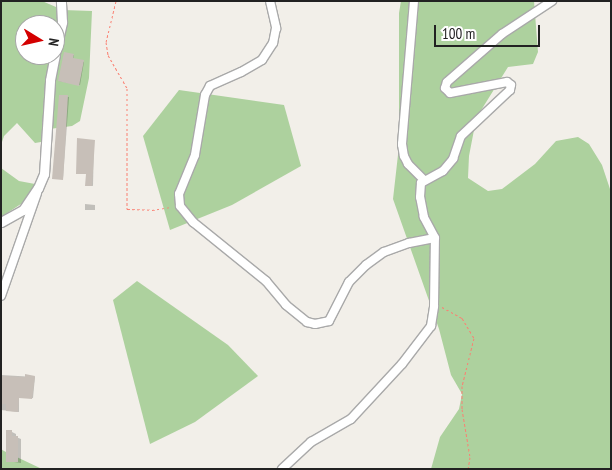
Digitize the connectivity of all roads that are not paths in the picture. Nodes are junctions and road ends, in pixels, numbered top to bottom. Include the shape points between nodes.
1 (61, 1) edge
2 (270, 1) edge
3 (414, 1) edge
4 (552, 1) edge
5 (62, 15) edge
6 (53, 65) edge
7 (424, 180) junction
8 (38, 188) junction
9 (1, 222) edge
10 (435, 238) junction
11 (1, 296) edge
12 (282, 469) edge

1 - 5 street
2 - 10 street via 276,28 273,43 262,60 210,86 204,95 195,154 179,194 180,206 193,222 266,281 286,305 307,322 315,324 329,321 349,282 366,264 384,252
3 - 7 street via 402,144 408,164
4 - 7 street via 502,34 447,82 445,88 450,93 507,82 511,85 510,90 461,136 453,159 443,171
6 - 8 street via 44,174
7 - 10 street via 419,189 420,197 424,217
8 - 9 street via 23,210
8 - 11 street
10 - 12 street via 431,326 366,405 351,419 311,442

